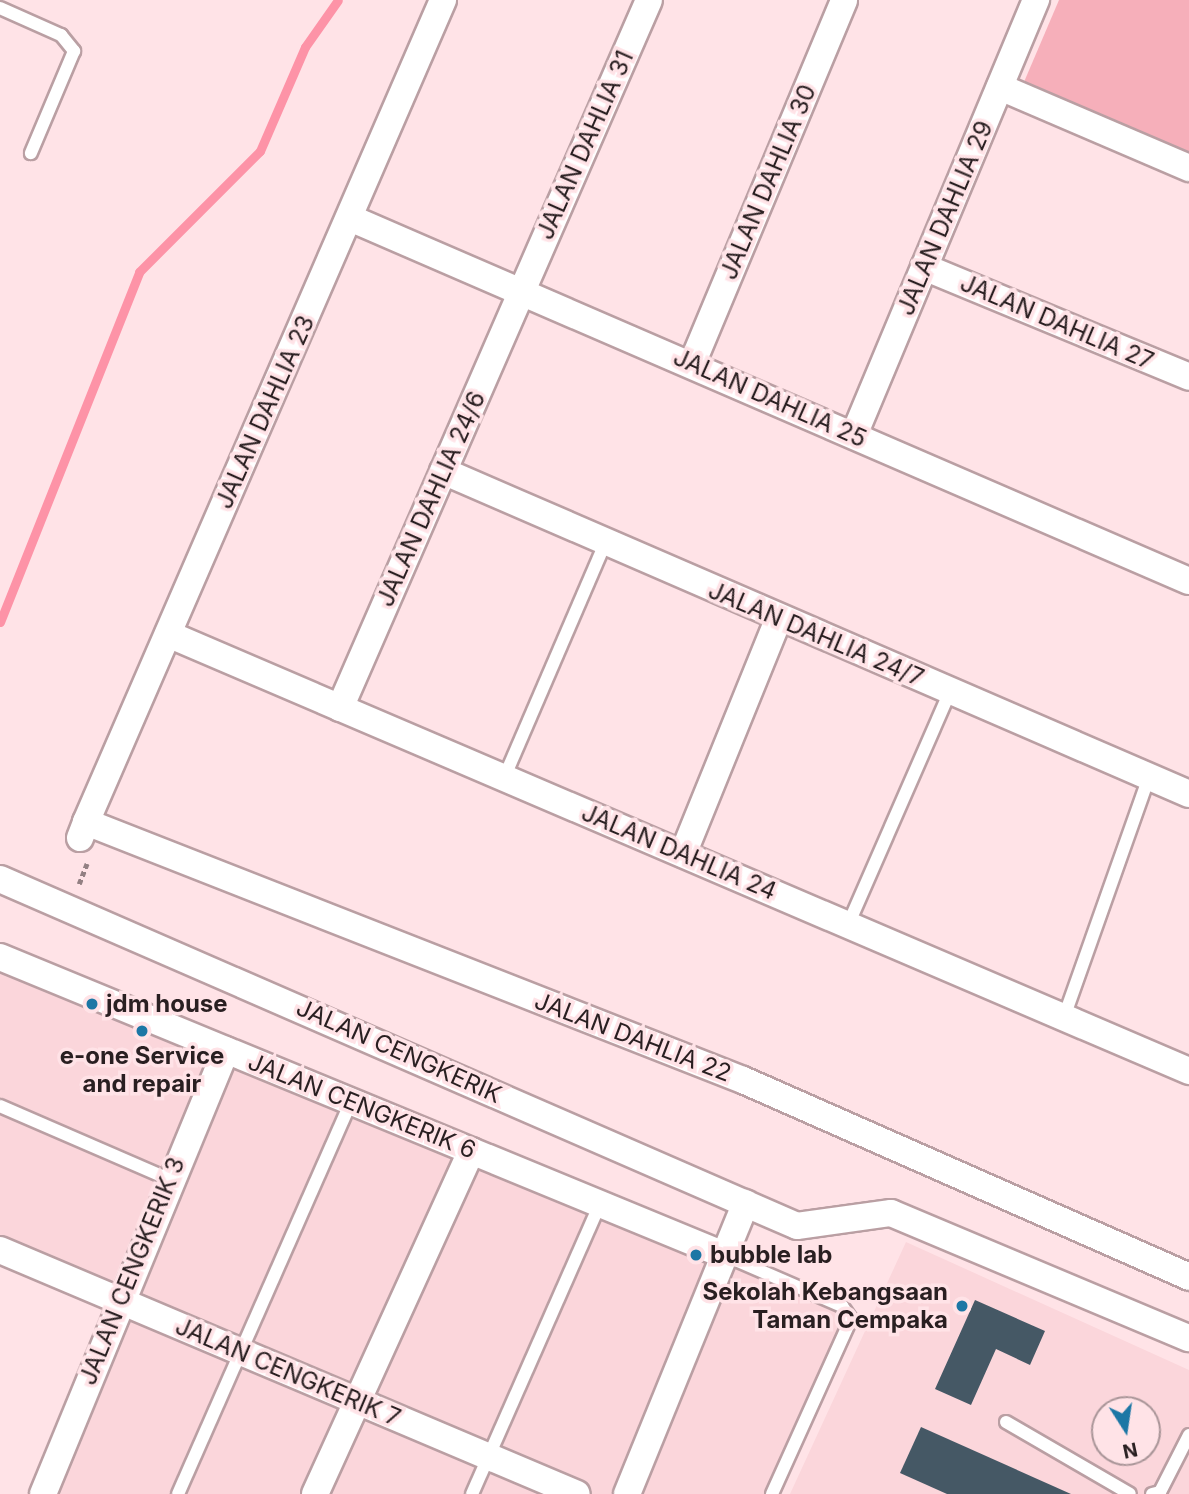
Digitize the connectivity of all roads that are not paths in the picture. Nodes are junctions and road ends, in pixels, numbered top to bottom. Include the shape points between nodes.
1 (443, 0) edge
2 (649, 0) edge
3 (844, 0) edge
4 (1036, 0) edge
5 (0, 8) edge
6 (1000, 87) junction
7 (31, 153) dead end
8 (1189, 168) edge
9 (350, 218) junction
10 (924, 267) junction
11 (522, 290) junction
12 (692, 365) junction
13 (1189, 377) edge
14 (855, 435) junction
15 (443, 471) junction
16 (605, 543) junction
17 (1189, 581) edge
18 (779, 618) junction
19 (168, 634) junction
20 (950, 692) junction
21 (340, 708) junction
22 (1149, 777) junction
23 (505, 778) junction
24 (1189, 794) edge
25 (83, 830) joint
26 (682, 854) junction
27 (0, 879) edge
28 (848, 925) junction
29 (0, 957) edge
30 (1064, 1017) junction
31 (226, 1050) junction
32 (1189, 1071) edge
33 (351, 1101) junction
34 (0, 1106) edge
35 (471, 1151) junction
36 (169, 1179) junction
37 (746, 1203) junction
38 (600, 1204) junction
39 (0, 1250) edge
40 (724, 1255) junction
41 (1189, 1277) edge
42 (118, 1300) junction
43 (1189, 1338) edge
44 (240, 1352) junction
45 (356, 1401) junction
46 (1006, 1422) dead end
47 (1189, 1435) edge
48 (488, 1457) junction
49 (43, 1494) edge
50 (178, 1494) edge
51 (315, 1494) edge
52 (472, 1494) edge
53 (577, 1494) edge
54 (626, 1494) edge
55 (772, 1494) edge
56 (1130, 1494) edge
57 (1152, 1494) edge

1 - 9 street, JALAN DAHLIA 23
2 - 11 street, JALAN DAHLIA 31
3 - 12 street, JALAN DAHLIA 30
4 - 6 street, JALAN DAHLIA 29
5 - 7 lane via 61,35 74,51
6 - 8 street
6 - 10 street, JALAN DAHLIA 29
9 - 11 street, JALAN DAHLIA 25
9 - 19 street, JALAN DAHLIA 23
10 - 13 street, JALAN DAHLIA 27
10 - 14 street, JALAN DAHLIA 29
11 - 12 street, JALAN DAHLIA 25
11 - 15 street, JALAN DAHLIA 24/6
12 - 14 street, JALAN DAHLIA 25
14 - 17 street, JALAN DAHLIA 25
15 - 16 street, JALAN DAHLIA 24/7
15 - 21 street, JALAN DAHLIA 24/6
16 - 18 street, JALAN DAHLIA 24/7
16 - 23 lane
18 - 20 street, JALAN DAHLIA 24/7
18 - 26 street
19 - 21 street, JALAN DAHLIA 24
19 - 25 street, JALAN DAHLIA 23
20 - 22 street, JALAN DAHLIA 24/7
20 - 28 lane
21 - 23 street, JALAN DAHLIA 24
22 - 24 street, JALAN DAHLIA 24/7
22 - 30 lane
23 - 26 street, JALAN DAHLIA 24
25 - 41 street, JALAN DAHLIA 22 via 743,1080
26 - 28 street, JALAN DAHLIA 24
27 - 37 street, JALAN CENGKERIK
28 - 30 street, JALAN DAHLIA 24
29 - 31 street, JALAN CENGKERIK 6
30 - 32 street, JALAN DAHLIA 24
31 - 33 street, JALAN CENGKERIK 6
31 - 36 street, JALAN CENGKERIK 3
33 - 35 street, JALAN CENGKERIK 6
33 - 44 lane
34 - 36 lane
35 - 38 street, JALAN CENGKERIK 6
35 - 45 street
36 - 42 street, JALAN CENGKERIK 3
37 - 40 street
37 - 43 street, JALAN CENGKERIK via 797,1226 891,1213
38 - 40 street, JALAN CENGKERIK 6
38 - 48 lane
39 - 42 street, JALAN CENGKERIK 7
40 - 54 street
40 - 55 lane via 842,1306 850,1319
42 - 44 street, JALAN CENGKERIK 7
42 - 49 street, JALAN CENGKERIK 3
44 - 45 street, JALAN CENGKERIK 7
44 - 50 lane
45 - 48 street, JALAN CENGKERIK 7
45 - 51 street
46 - 56 lane
47 - 57 lane via 1160,1492
48 - 52 lane
48 - 53 street, JALAN CENGKERIK 7

